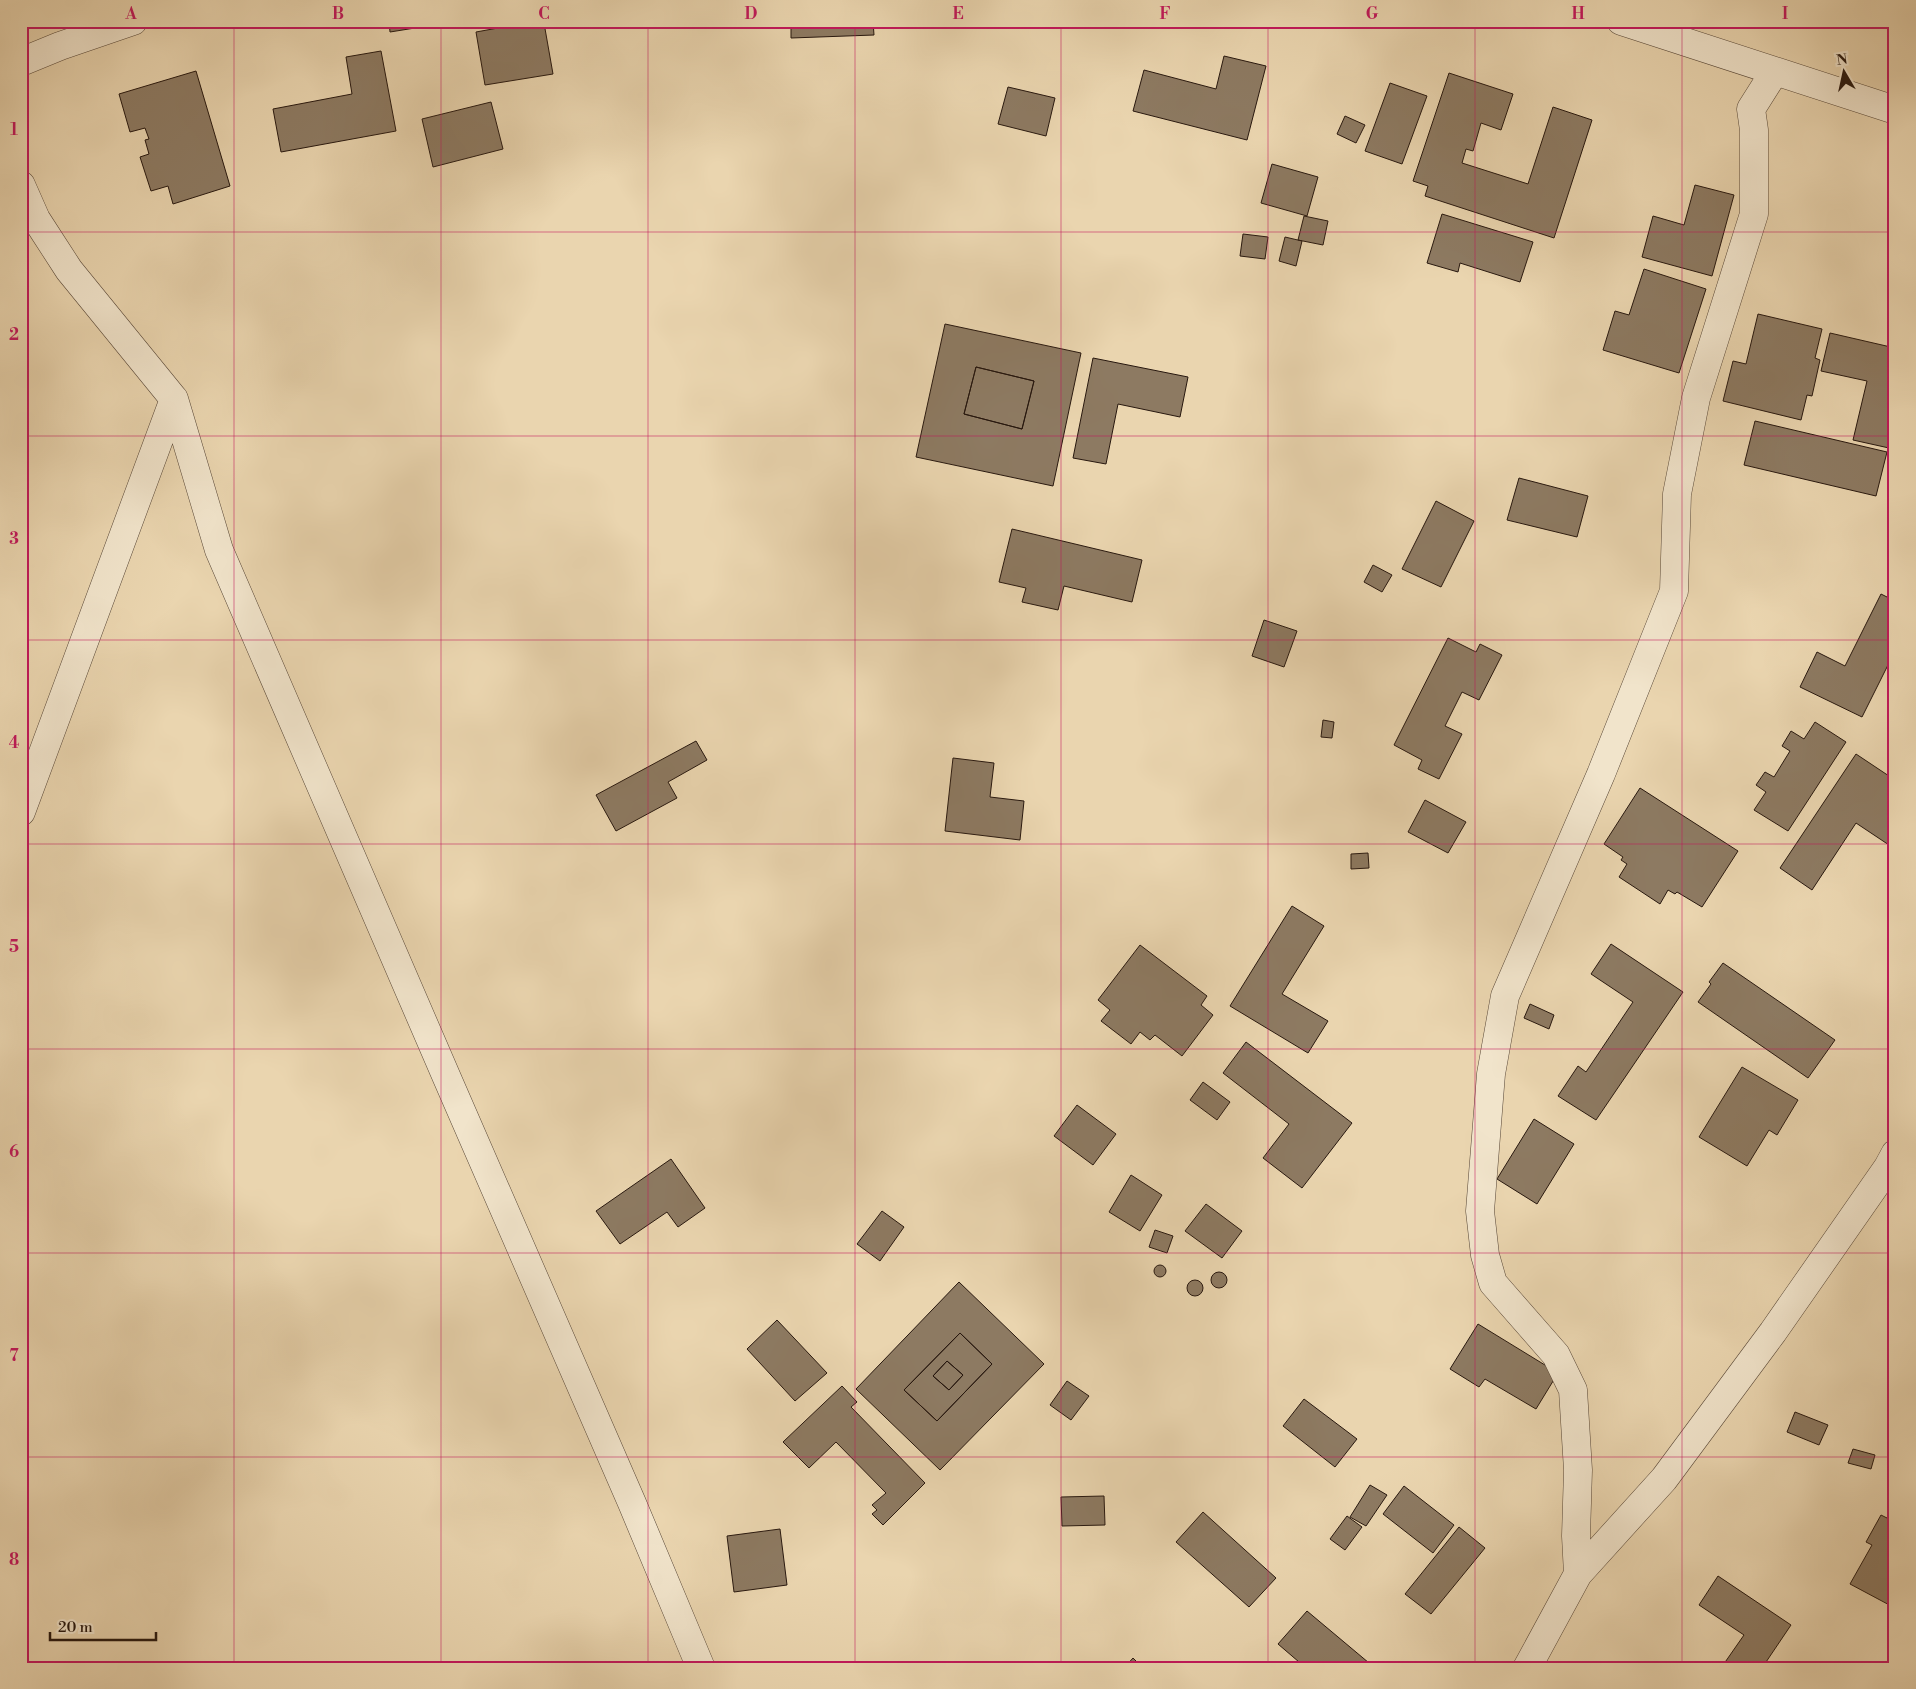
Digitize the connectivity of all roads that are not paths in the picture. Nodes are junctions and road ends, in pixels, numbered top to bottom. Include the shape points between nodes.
1 (133, 21) edge
2 (1622, 21) edge
3 (21, 62) edge
4 (1775, 71) junction
5 (1895, 110) edge
6 (21, 184) edge
7 (174, 399) junction
8 (21, 812) edge
9 (1895, 1154) edge
10 (1578, 1574) junction
11 (701, 1668) edge
12 (1526, 1668) edge

1 - 3 street
2 - 4 street
4 - 5 street
4 - 10 street via 1751,109 1754,214 1696,398 1676,494 1674,591 1601,774 1504,996 1492,1074 1480,1211 1484,1255 1493,1283 1556,1355 1573,1390 1578,1470
6 - 7 street via 36,219 69,270
7 - 8 street
7 - 11 street via 219,550
9 - 10 street via 1773,1332 1664,1479
10 - 12 street

